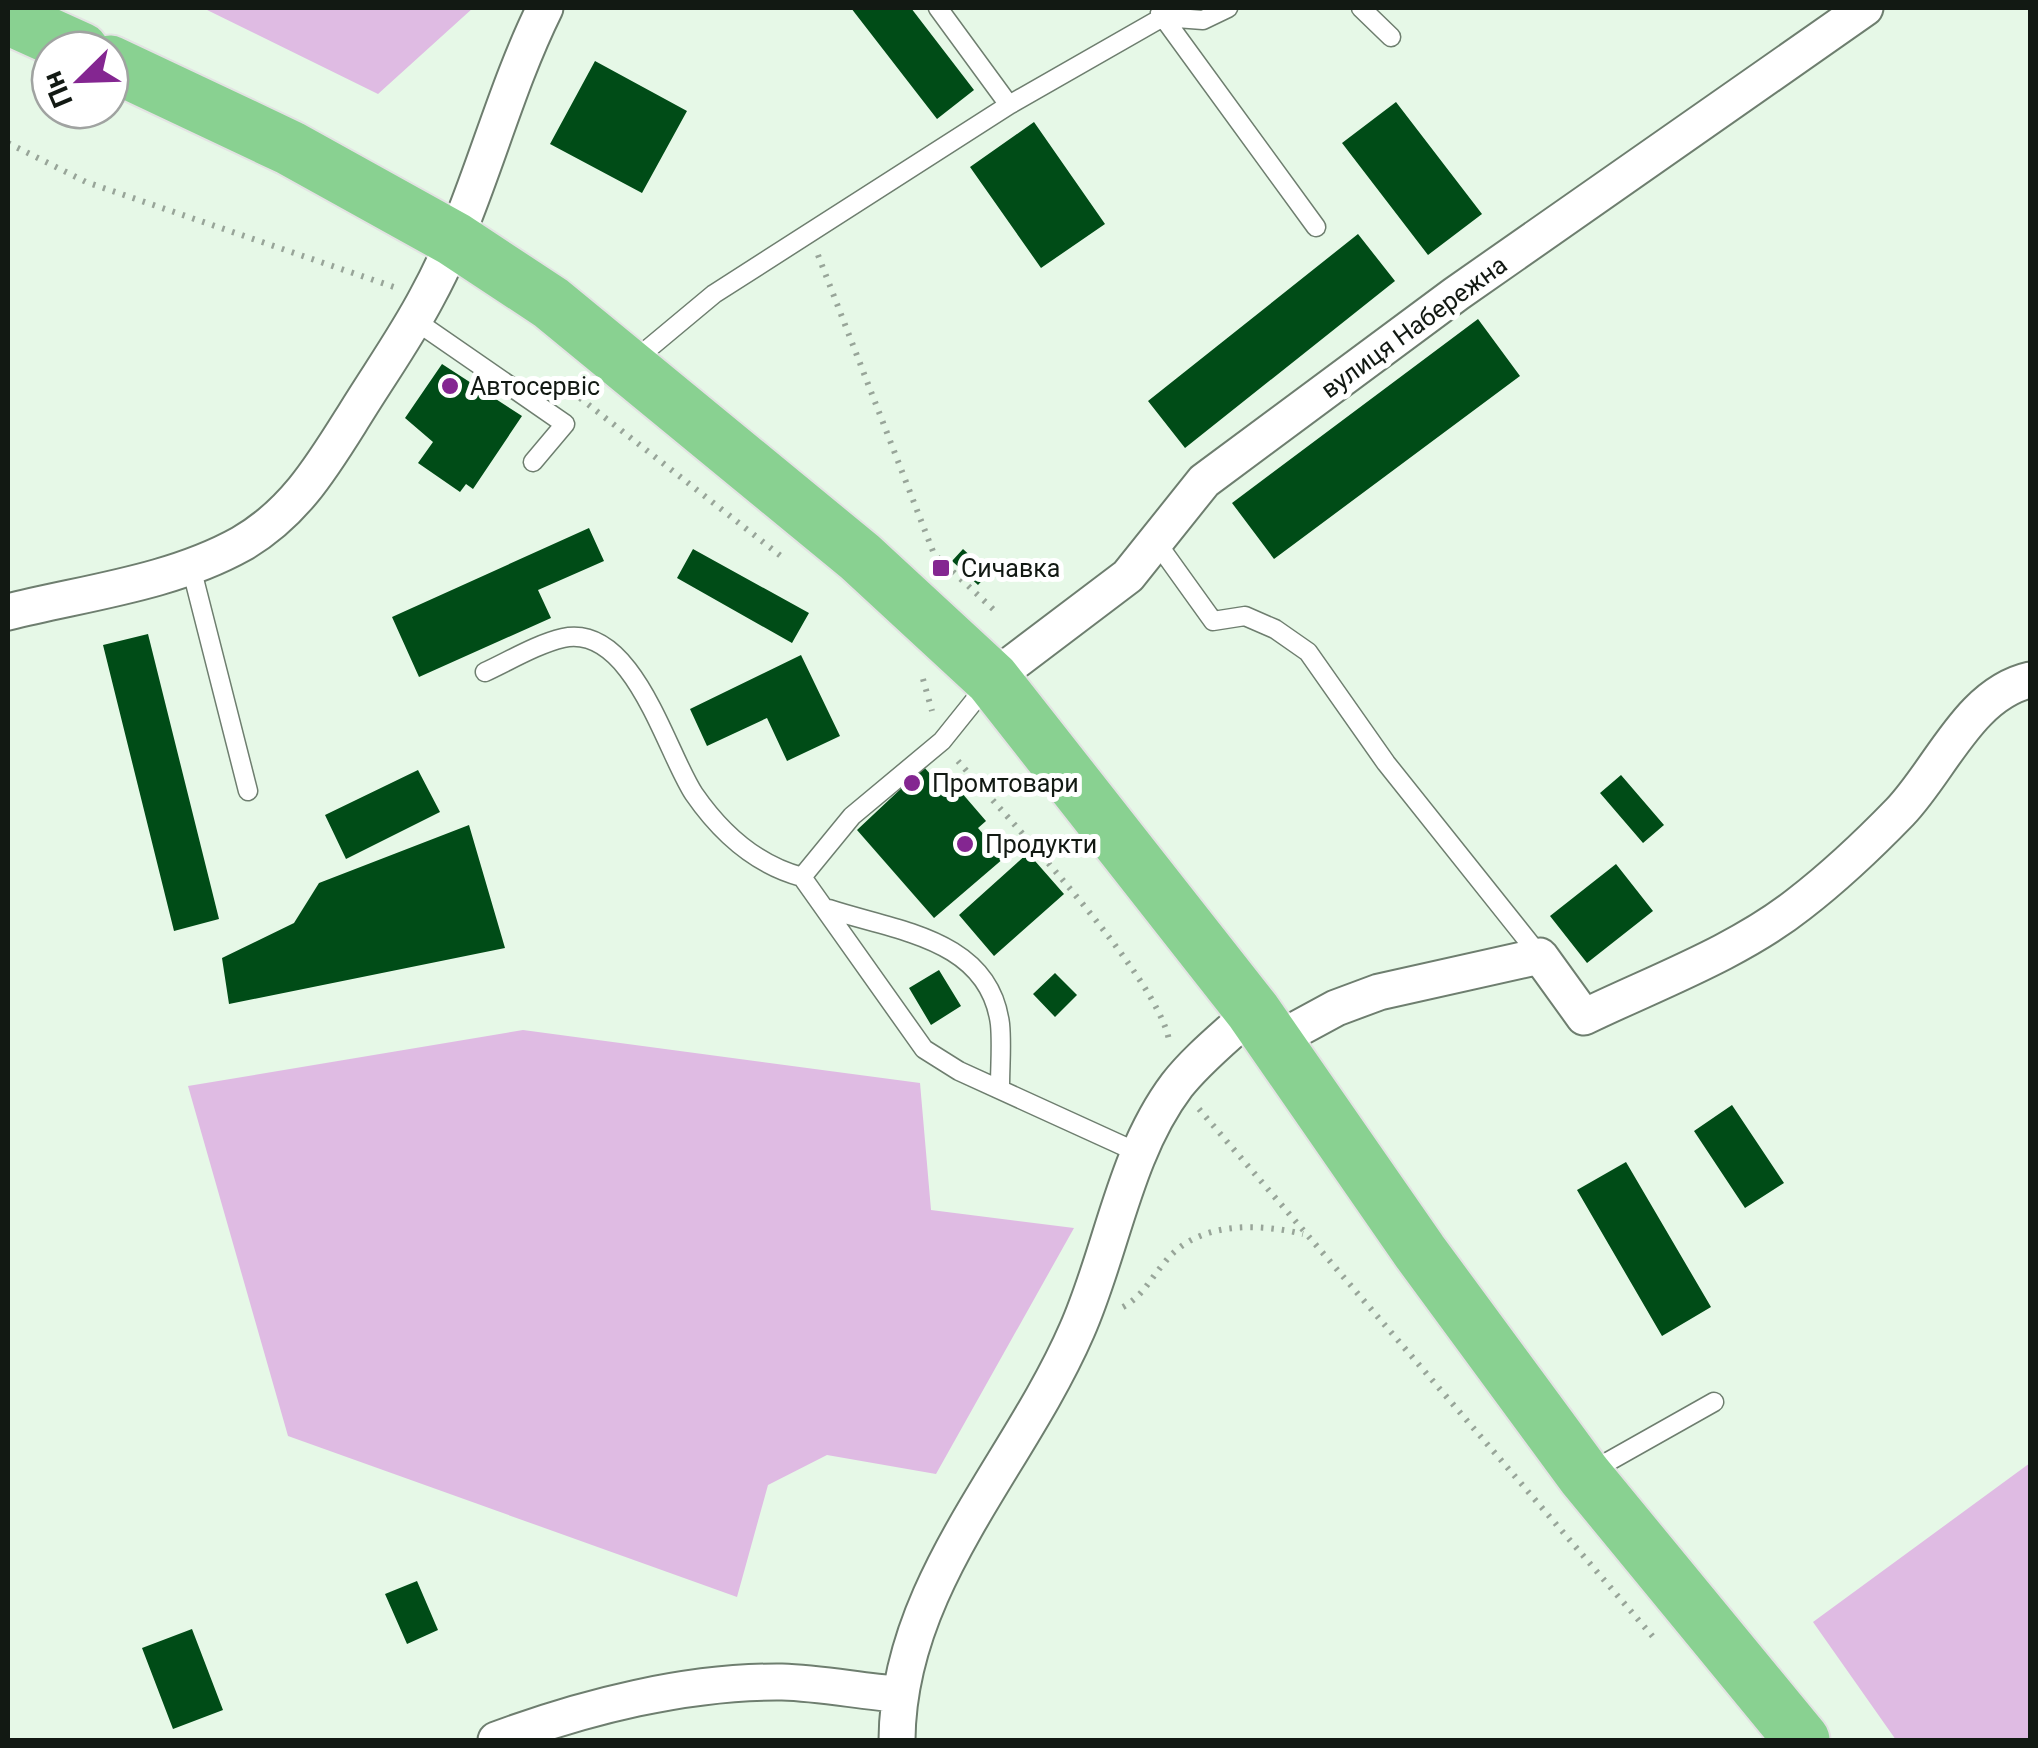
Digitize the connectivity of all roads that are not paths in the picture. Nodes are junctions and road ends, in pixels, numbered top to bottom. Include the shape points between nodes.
1 (544, 8) edge
2 (938, 8) edge
3 (1228, 8) edge
4 (1360, 8) edge
5 (1866, 8) edge
6 (1160, 12) edge
7 (8, 17) edge
8 (37, 30) edge
9 (1390, 37) dead end
10 (130, 73) edge
11 (1009, 105) junction
12 (1316, 227) dead end
13 (454, 238) junction
14 (413, 319) junction
15 (630, 364) junction
16 (534, 462) dead end
17 (1157, 543) junction
18 (192, 567) junction
19 (8, 612) edge
20 (485, 672) dead end
21 (2023, 676) edge
22 (992, 679) junction
23 (248, 792) dead end
24 (802, 877) junction
25 (829, 909) junction
26 (1540, 956) junction
27 (1264, 1026) junction
28 (1000, 1087) junction
29 (1141, 1154) junction
30 (1714, 1402) dead end
31 (1584, 1475) junction
32 (897, 1694) junction
33 (496, 1740) edge
34 (897, 1740) edge
35 (1802, 1740) edge

1 - 13 street via 514,70
2 - 11 lane
3 - 6 lane via 1203,20
4 - 9 lane
5 - 17 street, вулиця Набережна via 1456,294 1204,481
6 - 11 lane
6 - 12 lane
7 - 8 highway
10 - 13 highway via 290,148
11 - 15 lane via 714,294
13 - 14 street
13 - 15 highway
14 - 16 lane via 565,424
14 - 18 street via 312,482 281,516
15 - 22 highway via 860,557
17 - 22 street, вулиця Набережна via 1128,576
17 - 26 lane via 1213,621 1245,616 1308,652 1386,763
18 - 19 street
18 - 23 lane
20 - 24 lane via 566,637 598,644 649,698 670,754 696,797 744,850 772,870
21 - 26 street via 1975,715 1901,811 1797,906 1726,948 1584,1017
22 - 24 lane via 942,741 852,816
22 - 27 highway
24 - 25 lane
25 - 28 lane via 924,1049
25 - 28 lane via 940,942 968,960 986,982 1000,1020
26 - 27 street
27 - 29 street via 1178,1084
27 - 31 highway
28 - 29 lane
29 - 32 street via 1077,1330 954,1544
30 - 31 lane
31 - 35 highway
32 - 33 street via 782,1682 694,1689
32 - 34 street

